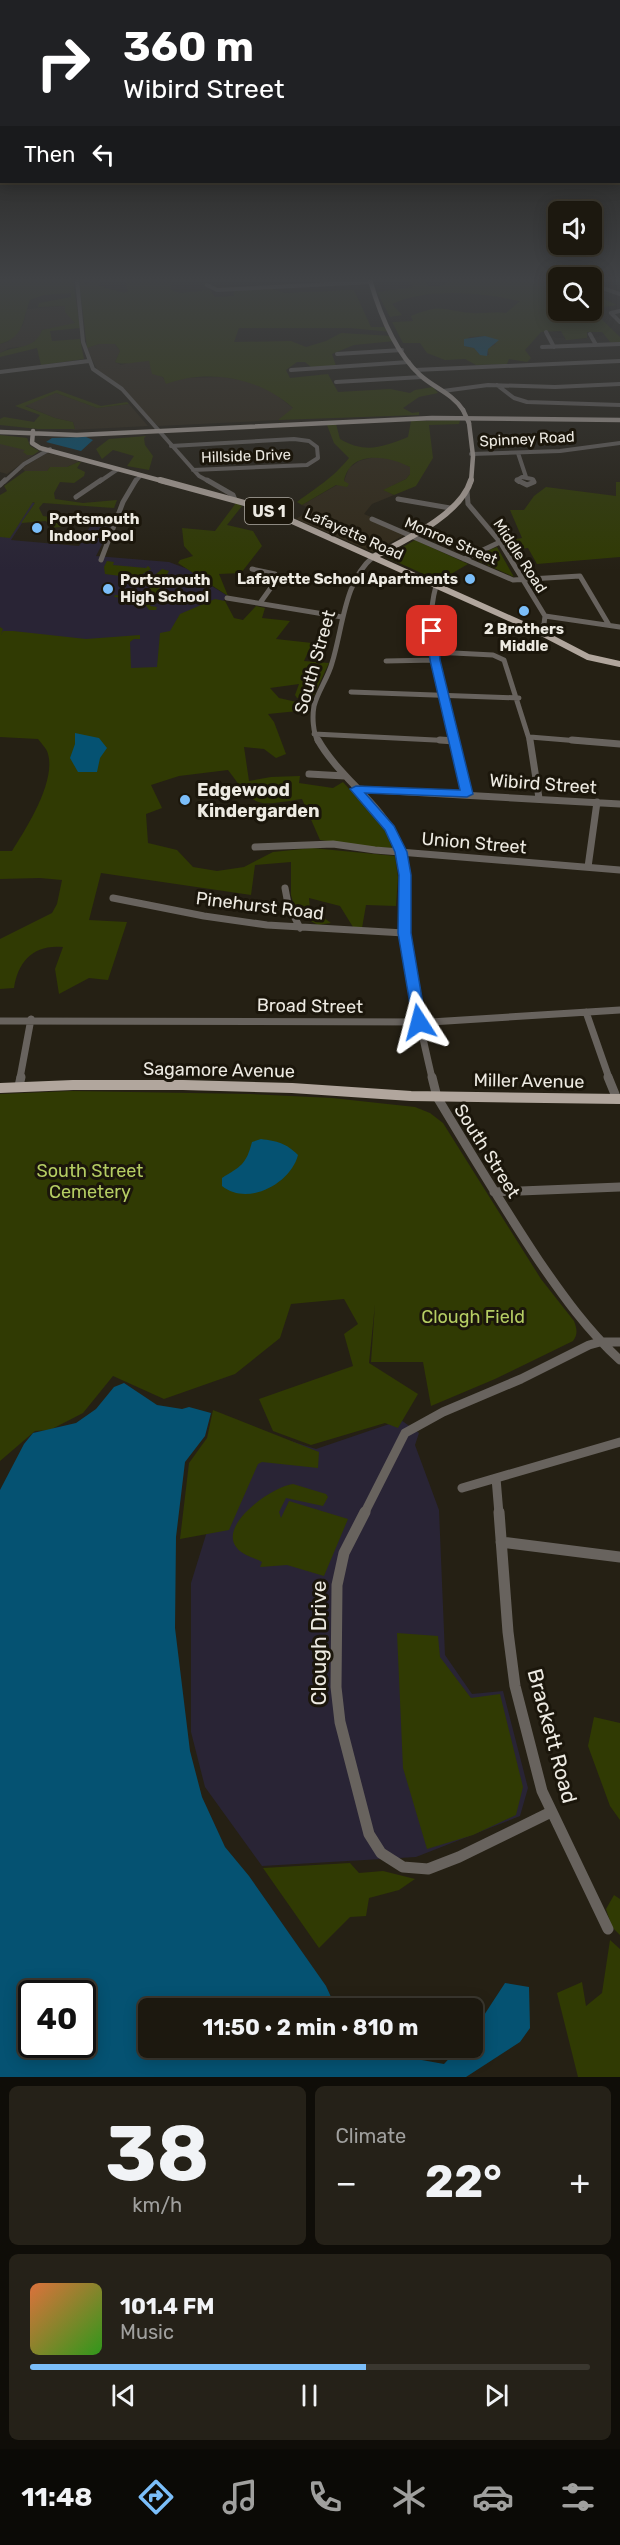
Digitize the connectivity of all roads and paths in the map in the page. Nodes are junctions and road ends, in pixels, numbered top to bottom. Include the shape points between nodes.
1 (103, 377) edge
2 (422, 377) joint
3 (336, 382) dead end
4 (496, 384) junction
5 (620, 384) edge
6 (443, 391) junction
7 (620, 405) edge
8 (620, 419) edge
9 (0, 430) edge
10 (157, 430) junction
11 (36, 433) junction
12 (620, 442) edge
13 (171, 446) junction
14 (50, 449) junction
15 (518, 453) junction
16 (471, 454) junction
17 (118, 469) junction
18 (193, 470) junction
19 (141, 475) junction
20 (526, 477) dead end
21 (0, 485) edge
22 (467, 491) junction
23 (76, 497) dead end
24 (398, 499) dead end
25 (235, 500) junction
26 (450, 507) junction
27 (472, 510) junction
28 (372, 519) dead end
29 (410, 537) junction
30 (500, 542) junction
31 (373, 557) junction
32 (464, 559) junction
33 (101, 560) dead end
34 (252, 569) dead end
35 (522, 581) junction
36 (436, 586) junction
37 (227, 598) dead end
38 (260, 603) junction
39 (545, 616) junction
40 (342, 617) junction
41 (609, 625) junction
42 (620, 627) edge
43 (538, 631) junction
44 (434, 652) junction
45 (386, 660) dead end
46 (435, 660) junction
47 (620, 664) edge
48 (351, 692) dead end
49 (444, 695) junction
50 (519, 698) junction
51 (314, 734) junction
52 (530, 736) junction
53 (455, 741) junction
54 (620, 744) edge
55 (309, 774) dead end
56 (345, 776) junction
57 (356, 789) junction
58 (467, 794) junction
59 (539, 798) junction
60 (597, 802) junction
61 (620, 804) edge
62 (255, 847) dead end
63 (401, 852) junction
64 (588, 867) junction
65 (620, 870) edge
66 (285, 888) dead end
67 (113, 898) dead end
68 (300, 928) junction
69 (404, 933) junction
70 (620, 1010) edge
71 (586, 1012) junction
72 (31, 1019) junction
73 (0, 1021) edge
74 (419, 1022) junction
75 (18, 1086) junction
76 (0, 1088) edge
77 (437, 1097) junction
78 (618, 1099) edge
79 (620, 1187) edge
80 (494, 1192) junction
81 (600, 1342) junction
82 (620, 1342) edge
83 (620, 1360) edge
84 (620, 1442) edge
85 (496, 1478) junction
86 (462, 1488) dead end
87 (501, 1542) junction
88 (620, 1557) edge
89 (551, 1812) junction
90 (608, 1929) dead end

1 - 10 street via 122,389
2 - 3 street
2 - 6 main road, Middle Road
4 - 5 street
4 - 6 street
4 - 7 street via 514,398 527,402
6 - 16 main road, Middle Road, bridge via 457,401 469,423
8 - 10 main road via 432,418
9 - 11 main road
10 - 11 main road
10 - 13 street
11 - 14 main road, Lafayette Road / US 1 via 34,445
12 - 15 street, Spinney Road
13 - 18 street
13 - 18 street, Hillside Drive via 294,439 309,441 317,447 317,460 307,465
14 - 17 main road, Lafayette Road / US 1
14 - 21 street via 22,465
15 - 16 street, Spinney Road
15 - 20 street
16 - 22 main road, Middle Road
17 - 19 main road, Lafayette Road / US 1
17 - 23 street
18 - 25 street
19 - 25 main road, Lafayette Road / US 1
19 - 33 street via 122,507
22 - 26 main road, South Street
22 - 27 street, Middle Road via 466,501
24 - 26 street
25 - 31 main road, Lafayette Road / US 1 via 263,508
26 - 27 street
26 - 29 main road, South Street
27 - 30 street, Middle Road
28 - 29 street, Monroe Street
29 - 31 main road, South Street
29 - 32 street, Monroe Street
30 - 32 street
30 - 35 street, Middle Road
31 - 36 main road, Lafayette Road / US 1
31 - 40 street, South Street via 361,567
32 - 35 street, Monroe Street
34 - 38 street via 275,574 275,582
35 - 39 street, Middle Road
35 - 41 street via 580,576
36 - 43 main road, Lafayette Road / US 1
36 - 44 street via 431,612
37 - 38 street
38 - 40 street
39 - 41 street
39 - 43 street, Middle Road
40 - 51 street, South Street via 332,664 314,707
41 - 42 street
43 - 47 main road, US 1 via 582,654
44 - 46 street
44 - 50 street via 503,658
45 - 46 street
46 - 49 street
48 - 49 street
49 - 50 street
49 - 53 street
50 - 52 street
51 - 53 street
51 - 56 street, South Street
52 - 54 street
52 - 59 street
53 - 58 street
55 - 56 street
56 - 57 street, South Street
57 - 58 street, Wibird Street
57 - 63 street, South Street via 390,829
58 - 59 street, Wibird Street
59 - 60 street, Wibird Street
60 - 61 street, Wibird Street
60 - 64 street
62 - 63 street, Union Street via 319,843
63 - 64 street, Union Street
63 - 69 street, South Street via 405,875
64 - 65 street, Union Street
66 - 68 street
67 - 68 street, Pinehurst Road via 204,916
68 - 69 street, Pinehurst Road
69 - 74 street, South Street
70 - 71 street, Broad Street
71 - 74 street, Broad Street
71 - 78 street
72 - 73 street, Broad Street
72 - 74 street, Broad Street
72 - 75 street
74 - 77 street, South Street
75 - 76 main road, Sagamore Avenue
75 - 77 main road, Sagamore Avenue via 256,1087
77 - 78 main road, Miller Avenue
77 - 80 street, South Street
79 - 80 street
80 - 81 street, South Street via 563,1296
81 - 82 street
81 - 83 street, South Street
81 - 89 street, Clough Drive via 442,1412 405,1433 344,1553 337,1585 336,1687 340,1722 369,1834 381,1853 404,1867 428,1869
84 - 85 street
85 - 86 street
85 - 87 street, Brackett Road
87 - 88 street
87 - 89 street, Brackett Road via 515,1686
89 - 90 street, Brackett Road

